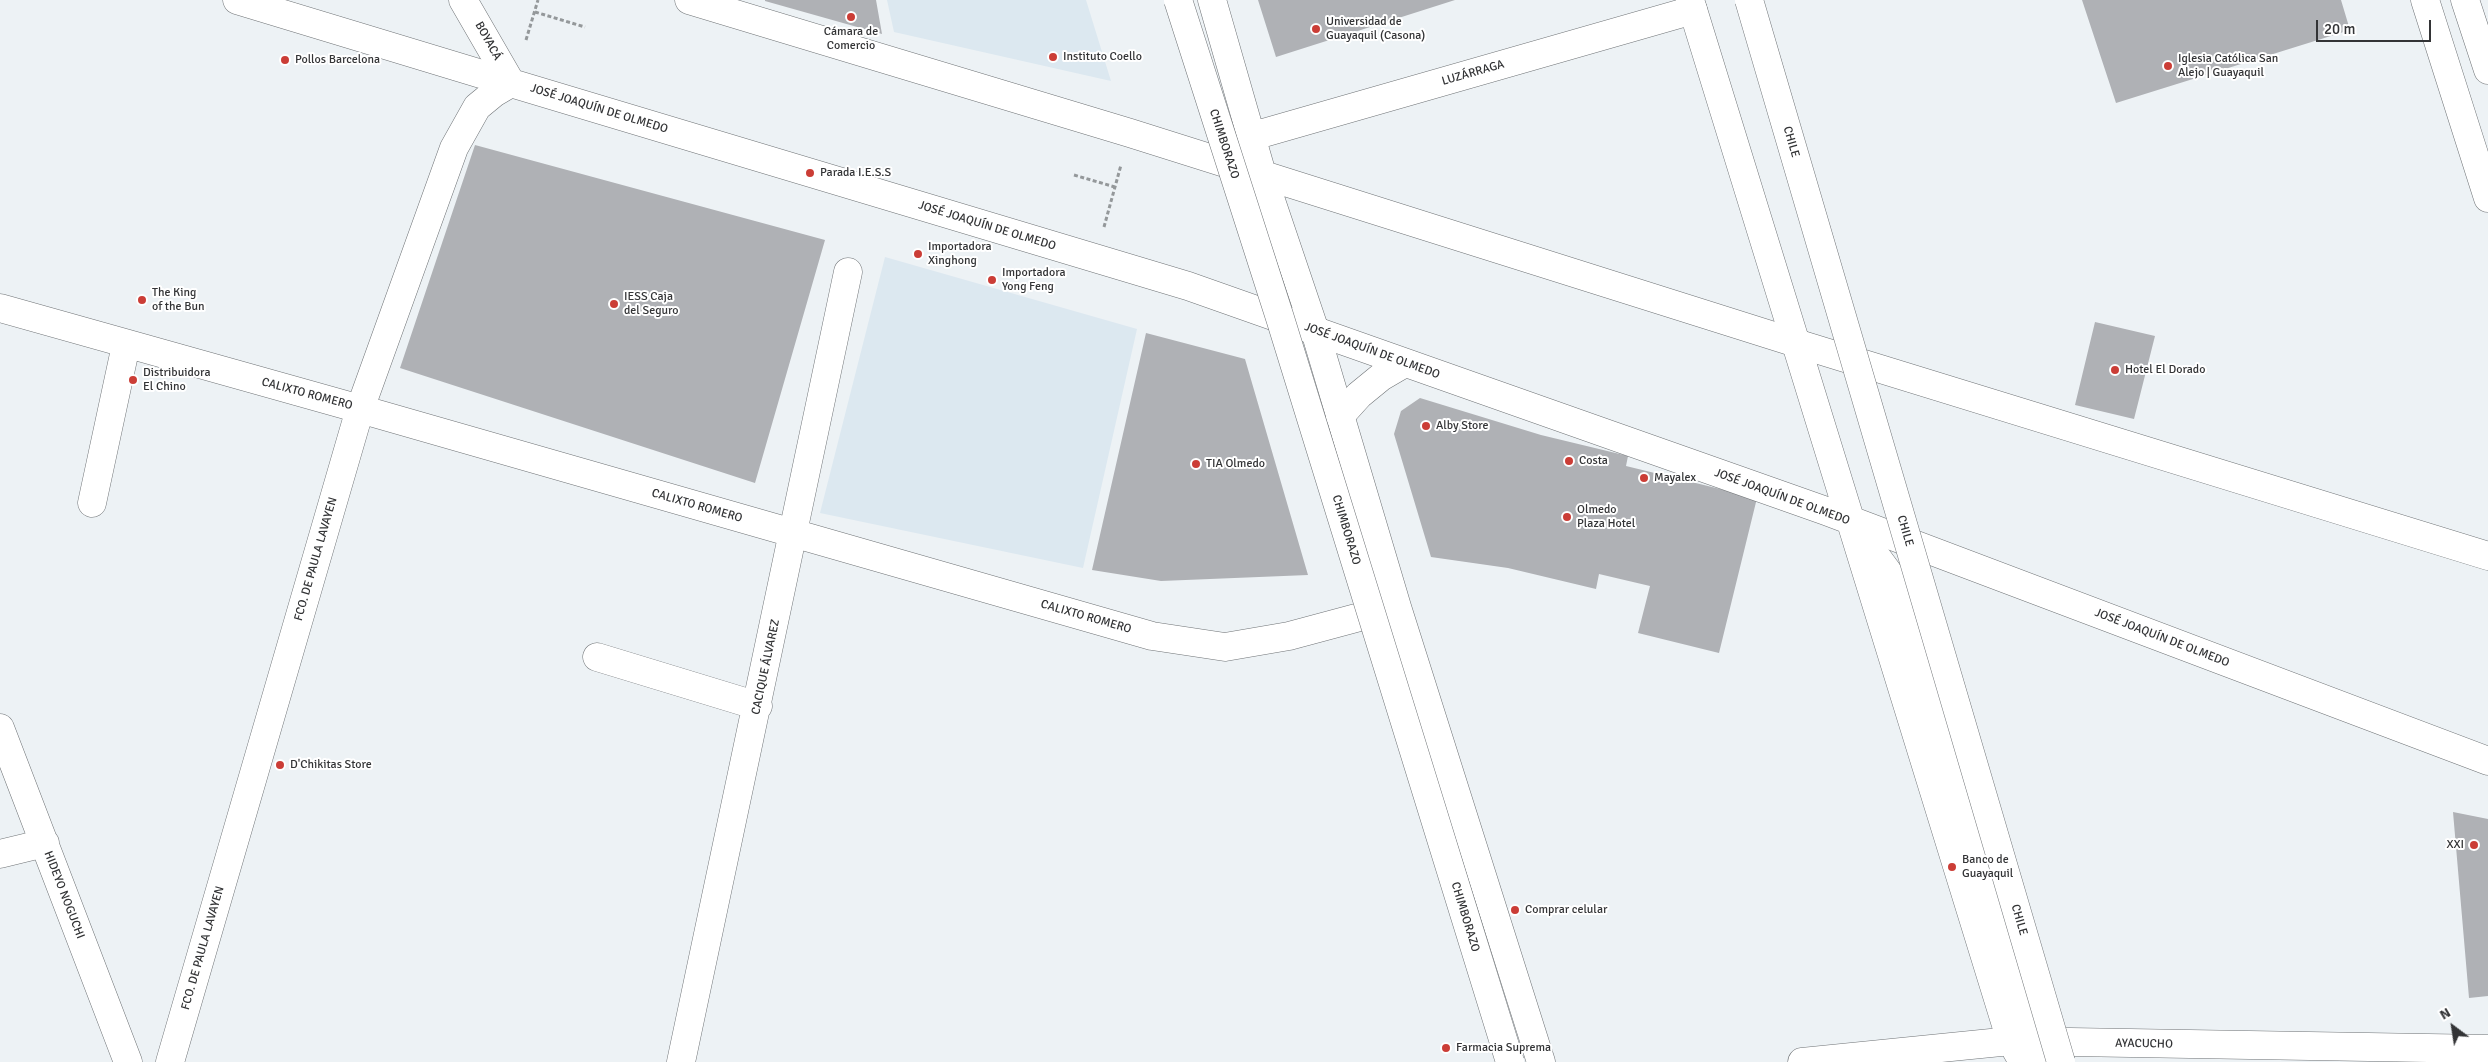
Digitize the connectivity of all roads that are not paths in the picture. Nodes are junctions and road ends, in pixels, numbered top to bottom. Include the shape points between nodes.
1 (237, 0) edge
2 (463, 0) edge
3 (689, 0) edge
4 (1178, 0) edge
5 (1212, 0) edge
6 (1749, 0) edge
7 (2425, 0) edge
8 (2464, 0) edge
9 (1692, 5) edge
10 (2488, 70) edge
11 (511, 83) junction
12 (1253, 136) junction
13 (1262, 174) junction
14 (2488, 198) edge
15 (848, 272) dead end
16 (0, 308) edge
17 (1315, 331) junction
18 (1796, 343) junction
19 (126, 345) junction
20 (1405, 363) junction
21 (360, 409) junction
22 (1340, 416) junction
23 (92, 503) dead end
24 (1850, 521) junction
25 (793, 533) junction
26 (2488, 556) edge
27 (1397, 607) junction
28 (597, 657) dead end
29 (758, 706) junction
30 (0, 728) edge
31 (2488, 761) edge
32 (45, 843) junction
33 (0, 854) edge
34 (2488, 1048) edge
35 (2024, 1054) edge
36 (2441, 1055) edge
37 (128, 1062) edge
38 (170, 1062) edge
39 (681, 1062) edge
40 (1510, 1062) edge
41 (1541, 1062) edge
42 (1802, 1062) edge
43 (2061, 1062) edge

1 - 11 street, JOSÉ JOAQUÍN DE OLMEDO
2 - 11 street, BOYACÁ
3 - 13 street
4 - 40 street, CHIMBORAZO, bridge via 1283,327
5 - 12 street
6 - 43 street, CHILE, bridge
7 - 14 street
8 - 10 street
9 - 12 street, LUZÁRRAGA
9 - 18 street
11 - 17 street, JOSÉ JOAQUÍN DE OLMEDO via 1188,286
11 - 21 street, FCO. DE PAULA LAVAYEN via 477,107 454,148
12 - 13 street
13 - 17 street
13 - 18 street
15 - 25 street, CACIQUE ÁLVAREZ
16 - 19 street, CALIXTO ROMERO
17 - 20 street, JOSÉ JOAQUÍN DE OLMEDO
17 - 22 street
18 - 24 street
18 - 26 street
19 - 21 street, CALIXTO ROMERO
19 - 23 street
20 - 22 street via 1381,377
20 - 24 street, JOSÉ JOAQUÍN DE OLMEDO
21 - 25 street, CALIXTO ROMERO
21 - 38 street, FCO. DE PAULA LAVAYEN
22 - 27 street
24 - 31 street, JOSÉ JOAQUÍN DE OLMEDO
24 - 35 street
25 - 27 street, CALIXTO ROMERO via 1152,636 1225,647 1289,636
25 - 29 street, CACIQUE ÁLVAREZ
27 - 41 street
28 - 29 street
29 - 39 street, CACIQUE ÁLVAREZ
30 - 32 street, HIDEYO NOGUCHI
32 - 33 street
32 - 37 street, HIDEYO NOGUCHI
34 - 36 street, AYACUCHO
35 - 36 street, AYACUCHO
35 - 42 street, AYACUCHO

